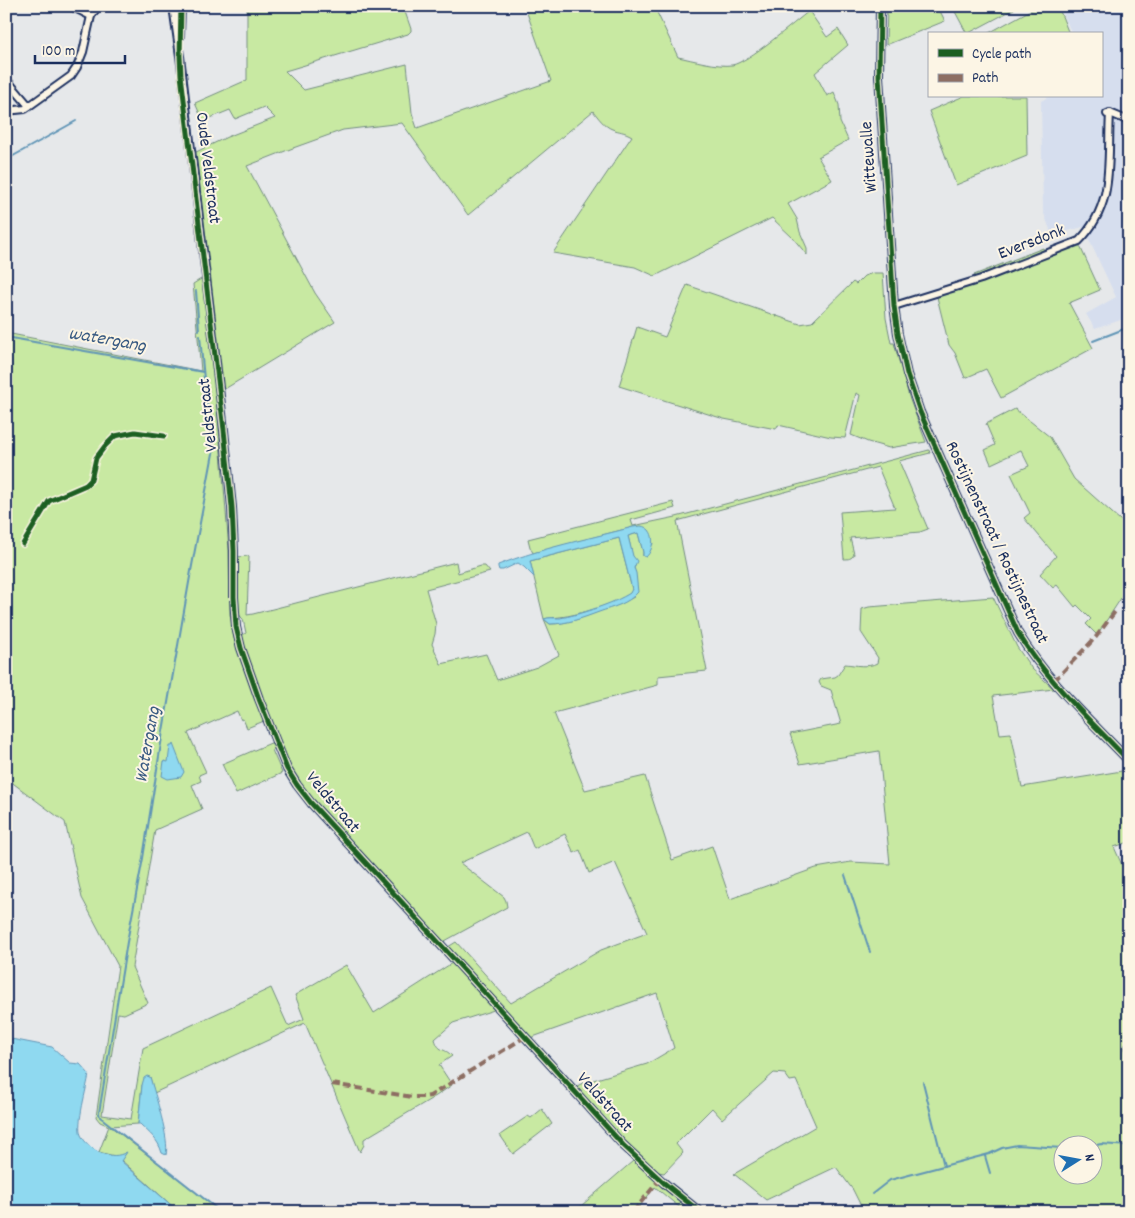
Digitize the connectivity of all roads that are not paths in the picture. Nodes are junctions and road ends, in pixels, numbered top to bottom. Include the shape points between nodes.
1 (71, 6) edge
2 (98, 6) edge
3 (173, 6) edge
4 (181, 6) edge
5 (880, 6) edge
6 (91, 16) junction
7 (180, 56) junction
8 (6, 79) edge
9 (29, 106) junction
10 (6, 111) edge
11 (1129, 121) edge
12 (207, 284) joint
13 (894, 306) junction
14 (1129, 761) edge
15 (700, 1212) edge

1 - 6 street
2 - 6 street
3 - 7 street, Oude Veldstraat
4 - 7 street, Oude Veldstraat
5 - 13 street, Wittewalle via 879,76
6 - 9 street via 83,52 71,76
7 - 12 street, Oude Veldstraat
8 - 9 street
9 - 10 street
11 - 13 street, Eversdonk via 1108,114 1106,195 1088,233 1079,241 981,279
12 - 15 street, Veldstraat via 232,507 236,627 259,699 288,770 311,803 623,1145
13 - 14 street, Rostijnenstraat / Rostijnestraat via 907,374 920,412 1018,633 1048,675

